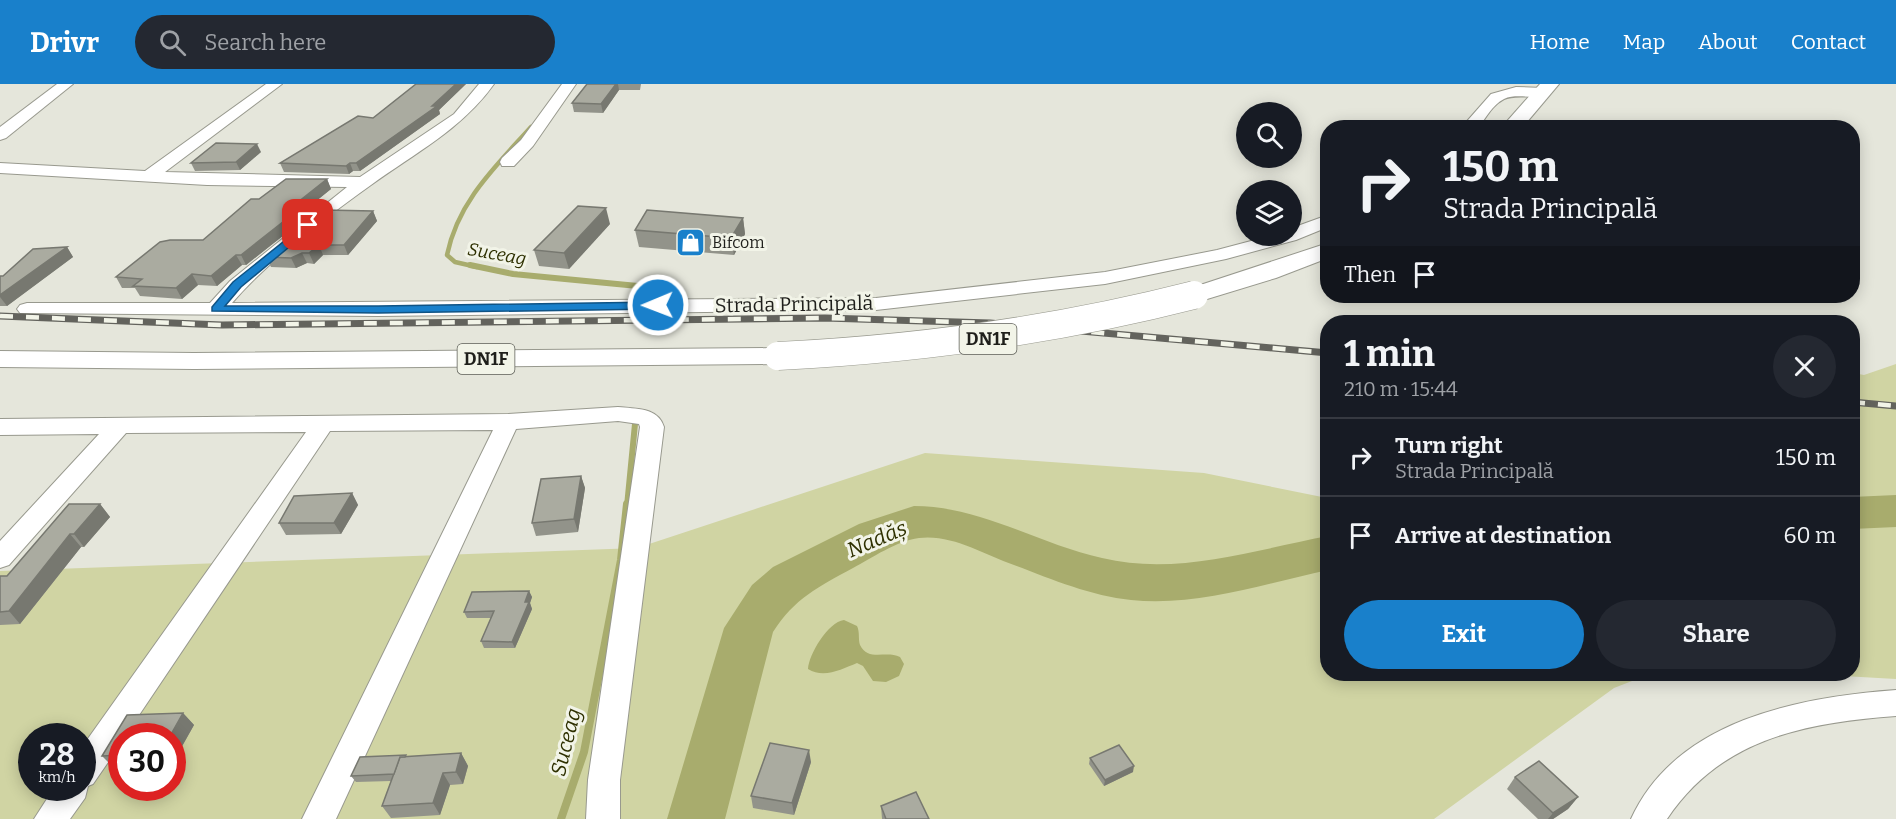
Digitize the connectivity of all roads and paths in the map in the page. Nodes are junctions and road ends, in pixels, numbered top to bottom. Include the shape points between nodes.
1 (66, 84) edge
2 (275, 84) edge
3 (487, 84) edge
4 (569, 84) edge
5 (1546, 88) edge
6 (1478, 120) edge
7 (1518, 120) edge
8 (0, 135) edge
9 (508, 162) dead end
10 (0, 168) edge
11 (148, 177) junction
12 (364, 182) junction
13 (1320, 223) edge
14 (1302, 230) edge
15 (1251, 246) edge
16 (1320, 253) edge
17 (27, 309) dead end
18 (216, 309) junction
19 (0, 359) edge
20 (508, 422) junction
21 (323, 424) junction
22 (119, 426) junction
23 (0, 427) edge
24 (0, 558) edge
25 (1896, 703) edge
26 (96, 754) edge
27 (64, 801) edge
28 (51, 819) edge
29 (320, 819) edge
30 (603, 819) edge
31 (1648, 819) edge

1 - 8 street
2 - 11 street
3 - 12 street via 459,117
4 - 9 street via 527,143
5 - 6 street via 1491,100
5 - 7 main road
10 - 11 street
11 - 12 street
12 - 18 street via 237,285
13 - 14 street, Strada Principală
15 - 18 street, Strada Principală via 1137,272 957,296 840,305
16 - 19 main road, DN1F, bridge via 1194,295 1091,321 915,348 778,356
17 - 18 street, Strada Principală
20 - 21 street
20 - 29 street
20 - 30 street via 618,414 644,417 652,427 617,673
21 - 22 street
21 - 26 street
22 - 23 street
22 - 24 street
25 - 31 street via 1799,714 1727,740 1694,763 1660,796
27 - 28 street

